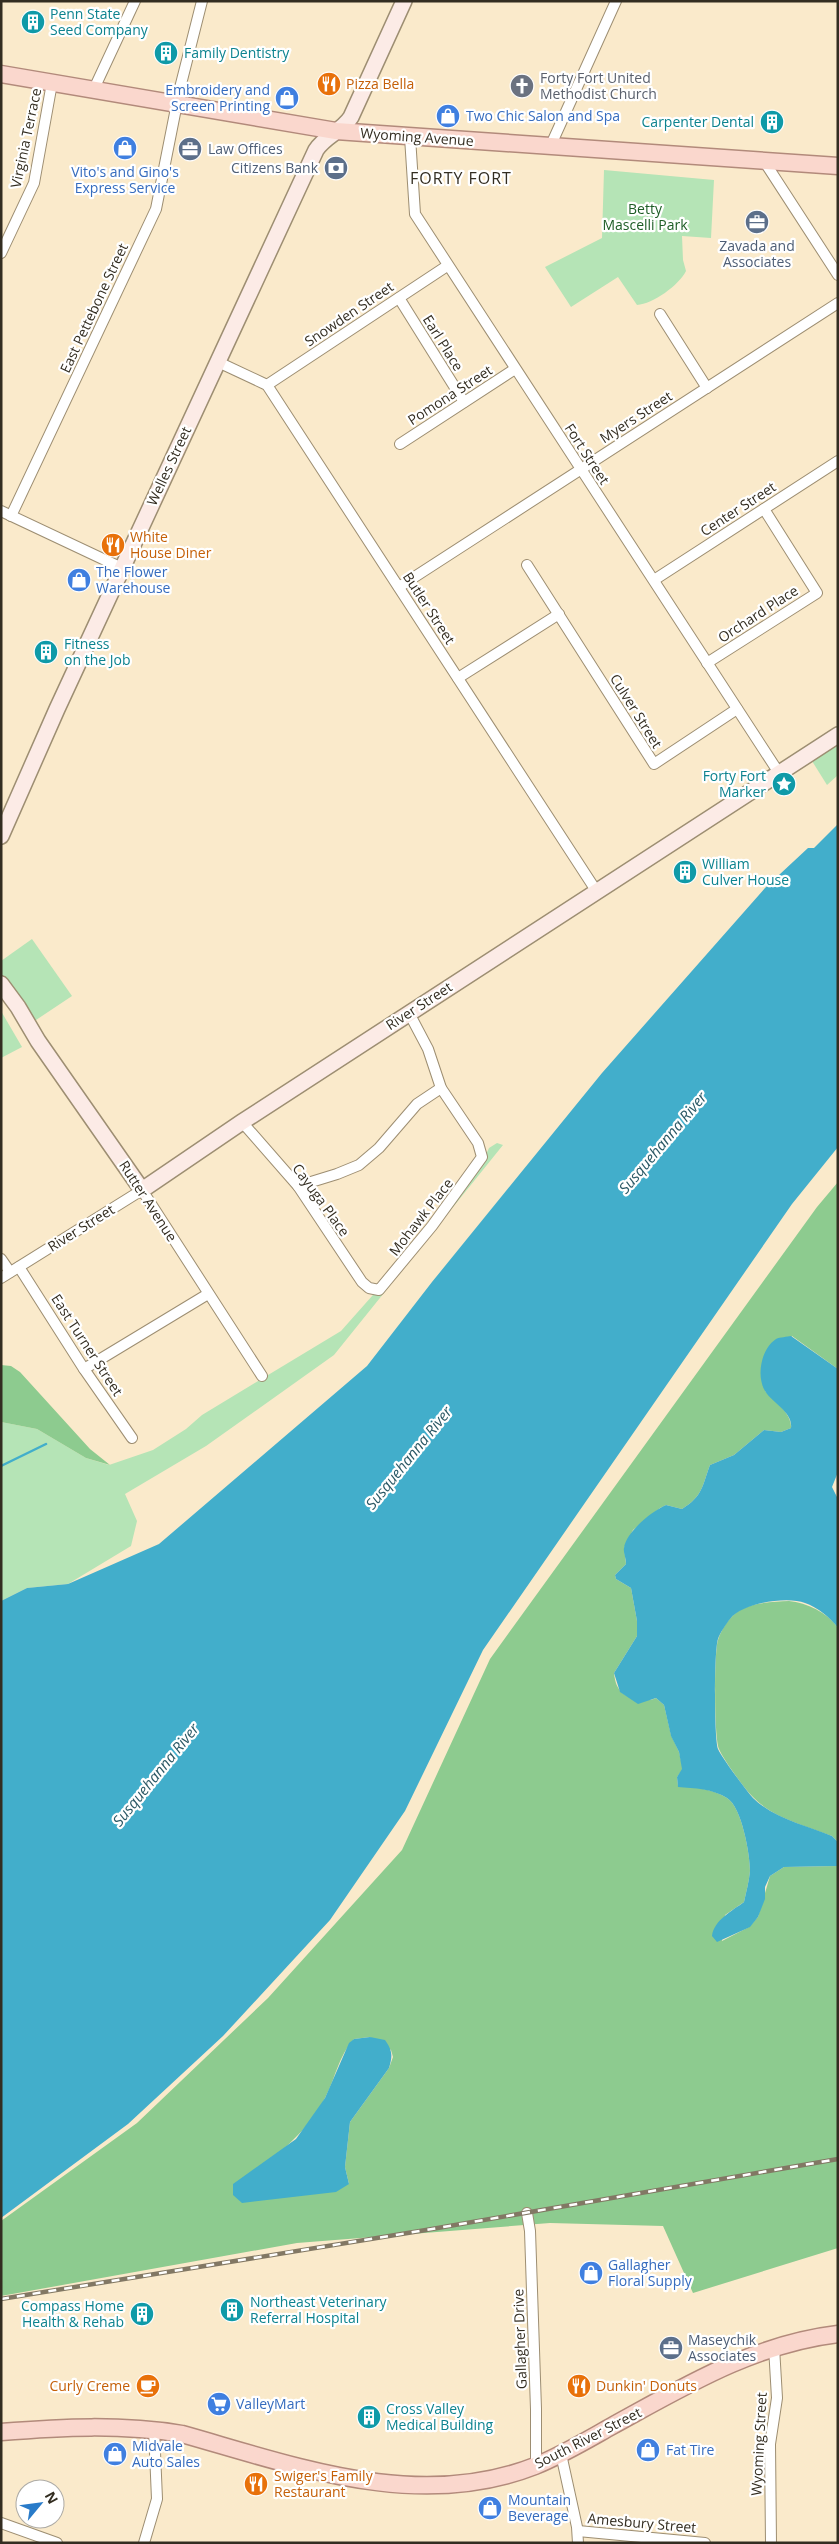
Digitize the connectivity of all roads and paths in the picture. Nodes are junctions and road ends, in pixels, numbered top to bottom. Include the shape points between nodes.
1 (135, 1) edge
2 (202, 1) edge
3 (404, 1) edge
4 (616, 1) edge
5 (1, 74) edge
6 (52, 83) junction
7 (93, 91) junction
8 (176, 105) junction
9 (336, 131) junction
10 (410, 136) junction
11 (550, 147) junction
12 (764, 161) junction
13 (838, 166) edge
14 (1, 253) edge
15 (447, 266) junction
16 (838, 276) edge
17 (398, 298) junction
18 (838, 303) edge
19 (660, 314) dead end
20 (218, 362) junction
21 (515, 369) junction
22 (267, 385) junction
23 (707, 388) junction
24 (464, 402) junction
25 (400, 444) dead end
26 (838, 461) edge
27 (581, 469) junction
28 (764, 509) junction
29 (1, 511) edge
30 (11, 516) junction
31 (527, 565) dead end
32 (122, 568) junction
33 (654, 580) junction
34 (399, 587) junction
35 (558, 614) junction
36 (707, 663) junction
37 (458, 678) junction
38 (736, 709) junction
39 (838, 735) edge
40 (779, 773) junction
41 (1, 836) edge
42 (597, 892) junction
43 (1, 984) edge
44 (3, 998) edge
45 (409, 1013) junction
46 (30, 1028) junction
47 (441, 1088) junction
48 (242, 1122) junction
49 (298, 1186) junction
50 (142, 1190) junction
51 (1, 1258) edge
52 (10, 1272) edge
53 (379, 1290) joint
54 (208, 1294) junction
55 (84, 1369) junction
56 (262, 1376) dead end
57 (132, 1438) dead end
58 (527, 2212) dead end
59 (838, 2334) edge
60 (774, 2347) junction
61 (154, 2429) junction
62 (1, 2432) edge
63 (561, 2454) junction
64 (536, 2466) junction
65 (1, 2523) edge
66 (578, 2531) junction
67 (676, 2542) edge
68 (57, 2543) edge
69 (144, 2543) edge
70 (578, 2543) edge
71 (705, 2543) edge
72 (770, 2543) edge

1 - 7 street
2 - 8 street, East Pettebone Street
3 - 9 street, Welles Street via 351,117
4 - 11 street
5 - 6 main road, Wyoming Avenue
6 - 7 main road, Wyoming Avenue
6 - 14 street, Virginia Terrace via 34,183
7 - 8 main road, Wyoming Avenue
8 - 9 main road, Wyoming Avenue
8 - 30 street, East Pettebone Street via 156,209
9 - 10 main road, Wyoming Avenue
9 - 20 street, Welles Street via 316,150
10 - 11 main road, Wyoming Avenue
10 - 15 street, Fort Street via 415,214
11 - 12 main road, Wyoming Avenue
12 - 13 main road, Wyoming Avenue
12 - 16 street
15 - 17 street, Snowden Street
15 - 21 street, Fort Street
17 - 22 street, Snowden Street
17 - 24 street, Earl Place
18 - 23 street, Myers Street
19 - 23 street
20 - 22 street
20 - 32 street, Welles Street
21 - 24 street, Pomona Street
21 - 27 street, Fort Street
22 - 34 street, Butler Street
23 - 27 street, Myers Street
24 - 25 street, Pomona Street
26 - 28 street, Center Street
27 - 33 street, Fort Street
27 - 34 street, Myers Street
28 - 33 street, Center Street
28 - 36 street, Orchard Place via 817,592
29 - 30 street
30 - 32 street
31 - 35 street, Culver Street
32 - 41 street, Welles Street
33 - 36 street, Fort Street
34 - 37 street, Butler Street
35 - 37 street
35 - 38 street, Culver Street via 654,764
36 - 38 street, Fort Street
37 - 42 street, Butler Street
38 - 40 street, Fort Street
39 - 40 street, River Street
40 - 42 street, River Street
42 - 45 street, River Street
43 - 46 street, Rutter Avenue
44 - 46 street, Rutter Avenue
45 - 47 street via 428,1049
45 - 48 street, River Street
46 - 50 street, Rutter Avenue
47 - 49 street via 417,1104 379,1148 359,1165
47 - 53 street, Mohawk Place via 478,1143 482,1158
48 - 49 street, Cayuga Place
48 - 50 street, River Street
49 - 53 street, Cayuga Place via 362,1282
50 - 52 street, River Street
50 - 54 street, Rutter Avenue
51 - 52 street, East Turner Street
52 - 55 street, East Turner Street
54 - 55 street
54 - 56 street, Rutter Avenue
55 - 57 street, East Turner Street
58 - 64 street, Gallagher Drive
59 - 60 main road, South River Street
60 - 63 main road, South River Street via 705,2375
60 - 72 street, Wyoming Street via 777,2398 770,2444
61 - 62 main road, South River Street via 103,2426
61 - 64 main road, South River Street via 320,2472 391,2485 475,2482
61 - 69 street via 157,2499
63 - 64 main road, South River Street
63 - 66 street
65 - 68 street
66 - 67 street, Amesbury Street
66 - 70 street
67 - 71 street, Amesbury Street

